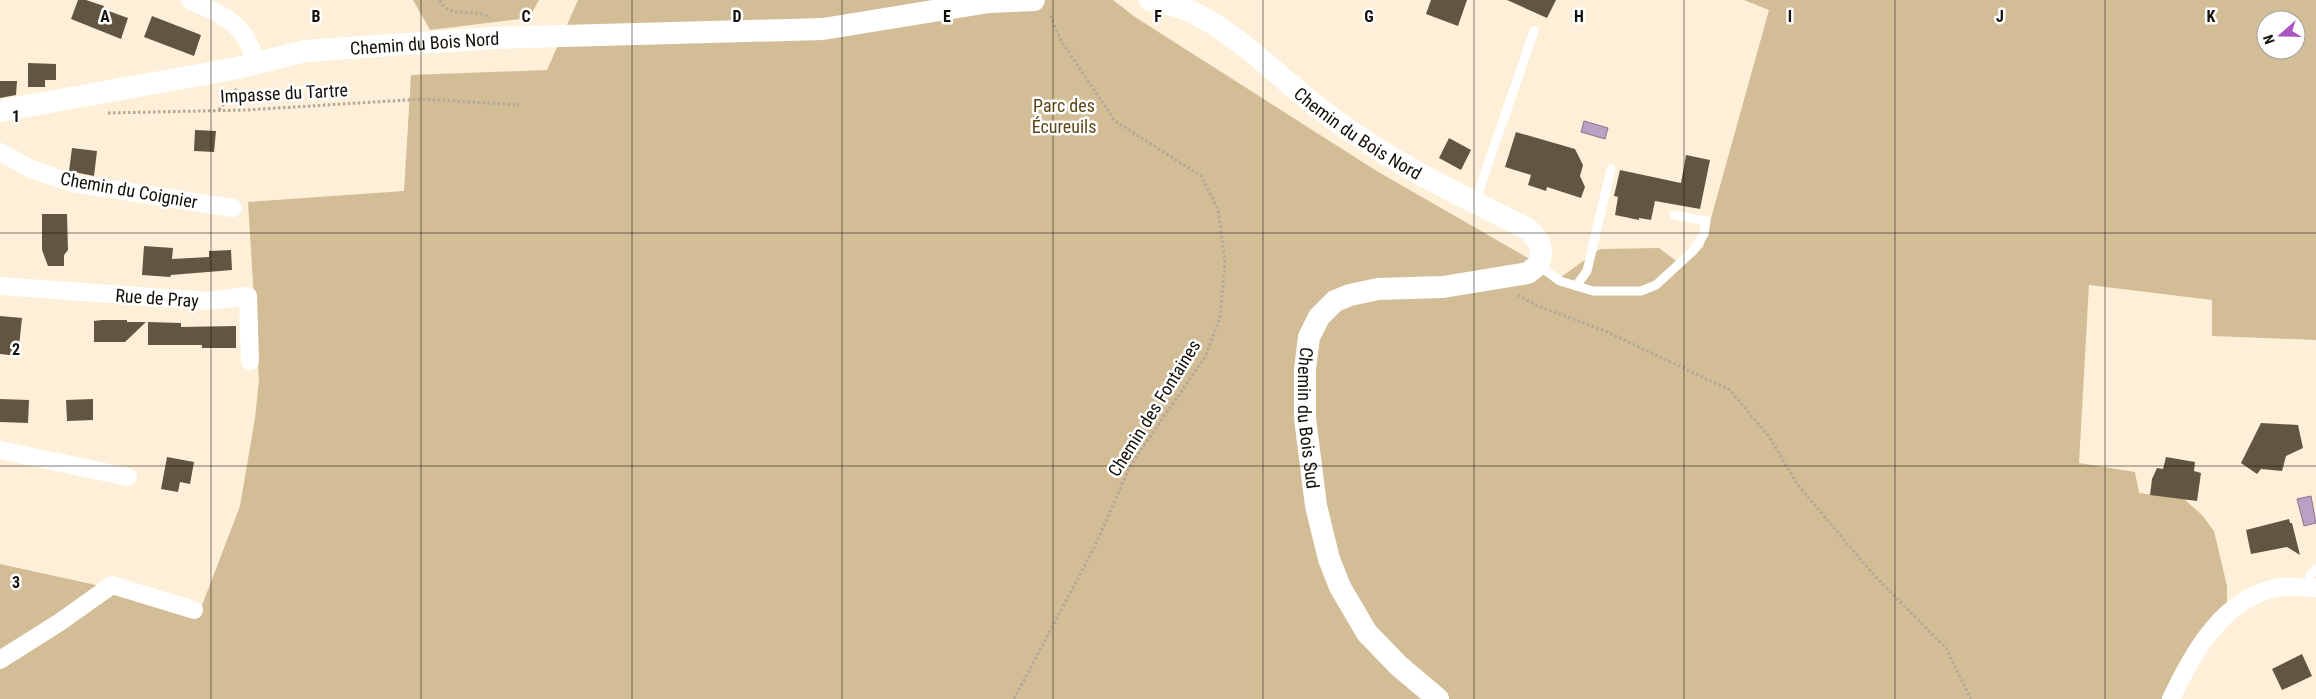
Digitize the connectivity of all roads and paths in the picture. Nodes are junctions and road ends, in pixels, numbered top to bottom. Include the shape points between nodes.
1 (190, 0) edge
2 (1150, 0) edge
3 (1040, 4) edge
4 (1194, 6) edge
5 (1534, 31) dead end
6 (256, 64) junction
7 (519, 105) dead end
8 (0, 111) edge
9 (104, 113) dead end
10 (0, 152) edge
11 (1611, 169) dead end
12 (1475, 202) junction
13 (233, 208) dead end
14 (1674, 215) dead end
15 (1533, 269) junction
16 (1493, 278) junction
17 (0, 286) edge
18 (1576, 286) junction
19 (250, 361) dead end
20 (0, 450) edge
21 (128, 477) dead end
22 (2316, 569) edge
23 (2313, 588) edge
24 (194, 610) dead end
25 (0, 660) edge
26 (1014, 699) edge
27 (1438, 699) edge
28 (1972, 699) edge
29 (2171, 699) edge

1 - 6 street via 233,22 245,34
2 - 4 street, Chemin du Bois Nord
3 - 6 street, Chemin du Bois Nord via 989,2 823,30 493,38 305,51
3 - 26 path, Chemin des Fontaines via 1115,121 1201,176 1218,209 1225,262 1220,318 1205,357 1130,466 1094,548
4 - 12 street, Chemin du Bois Nord via 1331,118 1419,174
5 - 12 lane
6 - 8 street, Chemin du Bois Nord
7 - 9 path, Impasse du Tartre via 423,99 246,110
10 - 13 street, Chemin du Coignier via 31,170 72,183
11 - 18 lane via 1587,271
12 - 15 street, Chemin du Bois Nord via 1537,236 1542,248
14 - 18 lane via 1706,221 1704,234 1693,251 1656,286 1641,291 1608,292
15 - 16 street, Chemin du Bois Sud
15 - 18 lane
16 - 27 street, Chemin du Bois Sud via 1443,287 1378,289 1350,296 1335,301 1319,317 1308,337 1305,418 1316,506 1329,559 1340,587 1367,632 1399,666
16 - 28 path via 1495,283 1538,306 1604,331 1730,390 1770,438 1797,484 1873,574 1946,648
17 - 19 street, Rue de Pray via 207,301 248,296
20 - 21 street
22 - 23 lane via 2310,576
23 - 29 street via 2282,587 2237,606 2215,626 2194,653
24 - 25 street via 112,585

